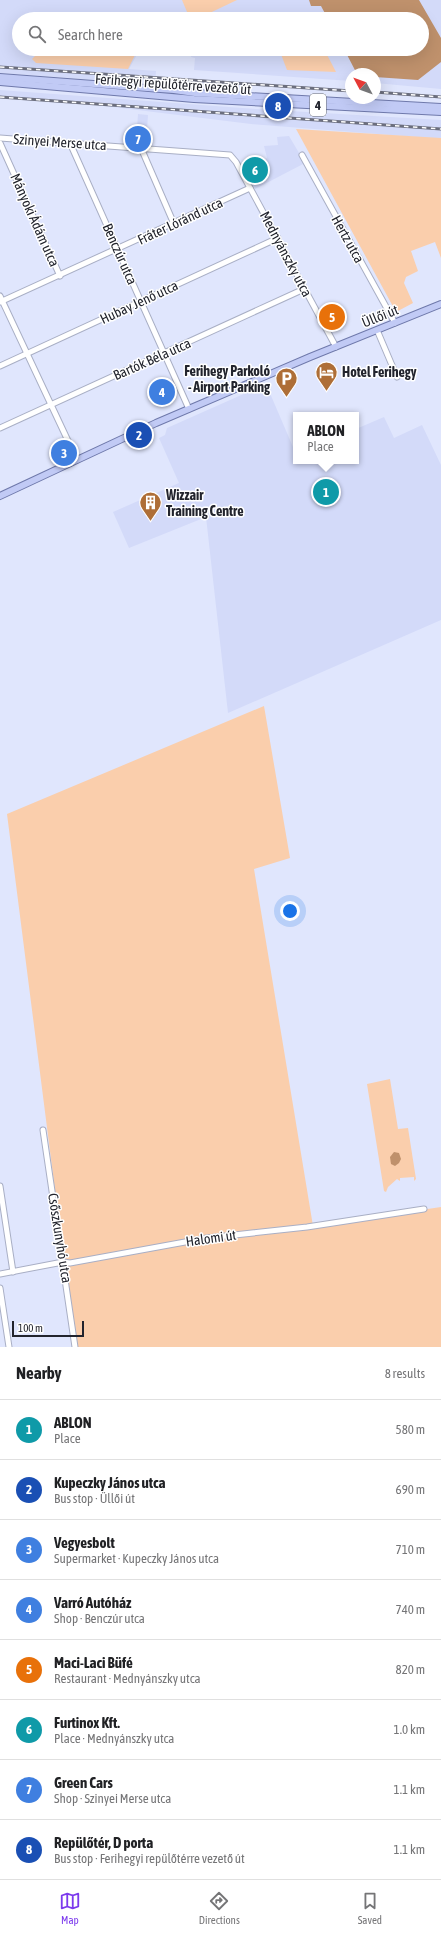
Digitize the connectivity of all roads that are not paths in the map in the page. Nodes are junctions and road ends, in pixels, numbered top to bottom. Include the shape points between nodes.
1 (0, 77) edge
2 (0, 82) edge
3 (441, 107) edge
4 (441, 112) edge
5 (0, 138) edge
6 (0, 143) edge
7 (70, 143) junction
8 (141, 148) junction
9 (302, 155) dead end
10 (236, 162) joint
11 (250, 188) junction
12 (174, 224) junction
13 (278, 238) junction
14 (117, 250) junction
15 (60, 276) junction
16 (304, 289) junction
17 (0, 296) edge
18 (141, 301) junction
19 (1, 302) edge
20 (441, 304) edge
21 (395, 323) junction
22 (377, 330) junction
23 (336, 347) junction
24 (165, 353) junction
25 (26, 354) junction
26 (0, 366) edge
27 (397, 377) dead end
28 (50, 404) junction
29 (189, 409) junction
30 (0, 428) edge
31 (77, 460) junction
32 (0, 496) edge
33 (43, 1130) dead end
34 (0, 1186) edge
35 (424, 1209) dead end
36 (63, 1262) junction
37 (13, 1272) junction
38 (0, 1274) edge
39 (0, 1288) edge
40 (9, 1347) edge
41 (75, 1347) edge

1 - 3 main road, Ferihegyi repülőtérre vezető út / 4 via 195,93
2 - 4 main road, Ferihegyi repülőtérre vezető út / 4 via 182,98
5 - 7 street, Szinyei Merse utca
6 - 15 street, Mányoki Ádám utca
7 - 8 street, Szinyei Merse utca
7 - 14 street, Benczúr utca
8 - 10 street, Szinyei Merse utca via 226,154
8 - 12 street
9 - 21 street, Hertz utca
10 - 11 street, Mednyánszky utca
11 - 12 street, Fráter Lóránd utca
11 - 13 street, Mednyánszky utca
12 - 14 street, Fráter Lóránd utca
13 - 16 street, Mednyánszky utca
13 - 18 street, Hubay Jenő utca
14 - 15 street, Fráter Lóránd utca
14 - 18 street, Benczúr utca
15 - 19 street, Fráter Lóránd utca
16 - 23 street, Mednyánszky utca
16 - 24 street, Bartók Béla utca
17 - 19 street
18 - 24 street, Benczúr utca
18 - 25 street, Hubay Jenő utca
19 - 25 street
20 - 21 main road, Üllői út
21 - 22 main road, Üllői út
22 - 23 main road, Üllői út
22 - 27 street
23 - 29 main road, Üllői út
24 - 28 street, Bartók Béla utca
24 - 29 street, Benczúr utca
25 - 26 street, Hubay Jenő utca
25 - 28 street
28 - 30 street, Bartók Béla utca
28 - 31 street
29 - 31 main road, Üllői út
31 - 32 main road, Üllői út
33 - 36 street, Csőszkunyhó utca
34 - 37 street
35 - 36 street, Halomi út via 307,1227 207,1238 70,1263
36 - 37 street, Halomi út
36 - 41 street, Csőszkunyhó utca
37 - 38 street, Halomi út
39 - 40 street

